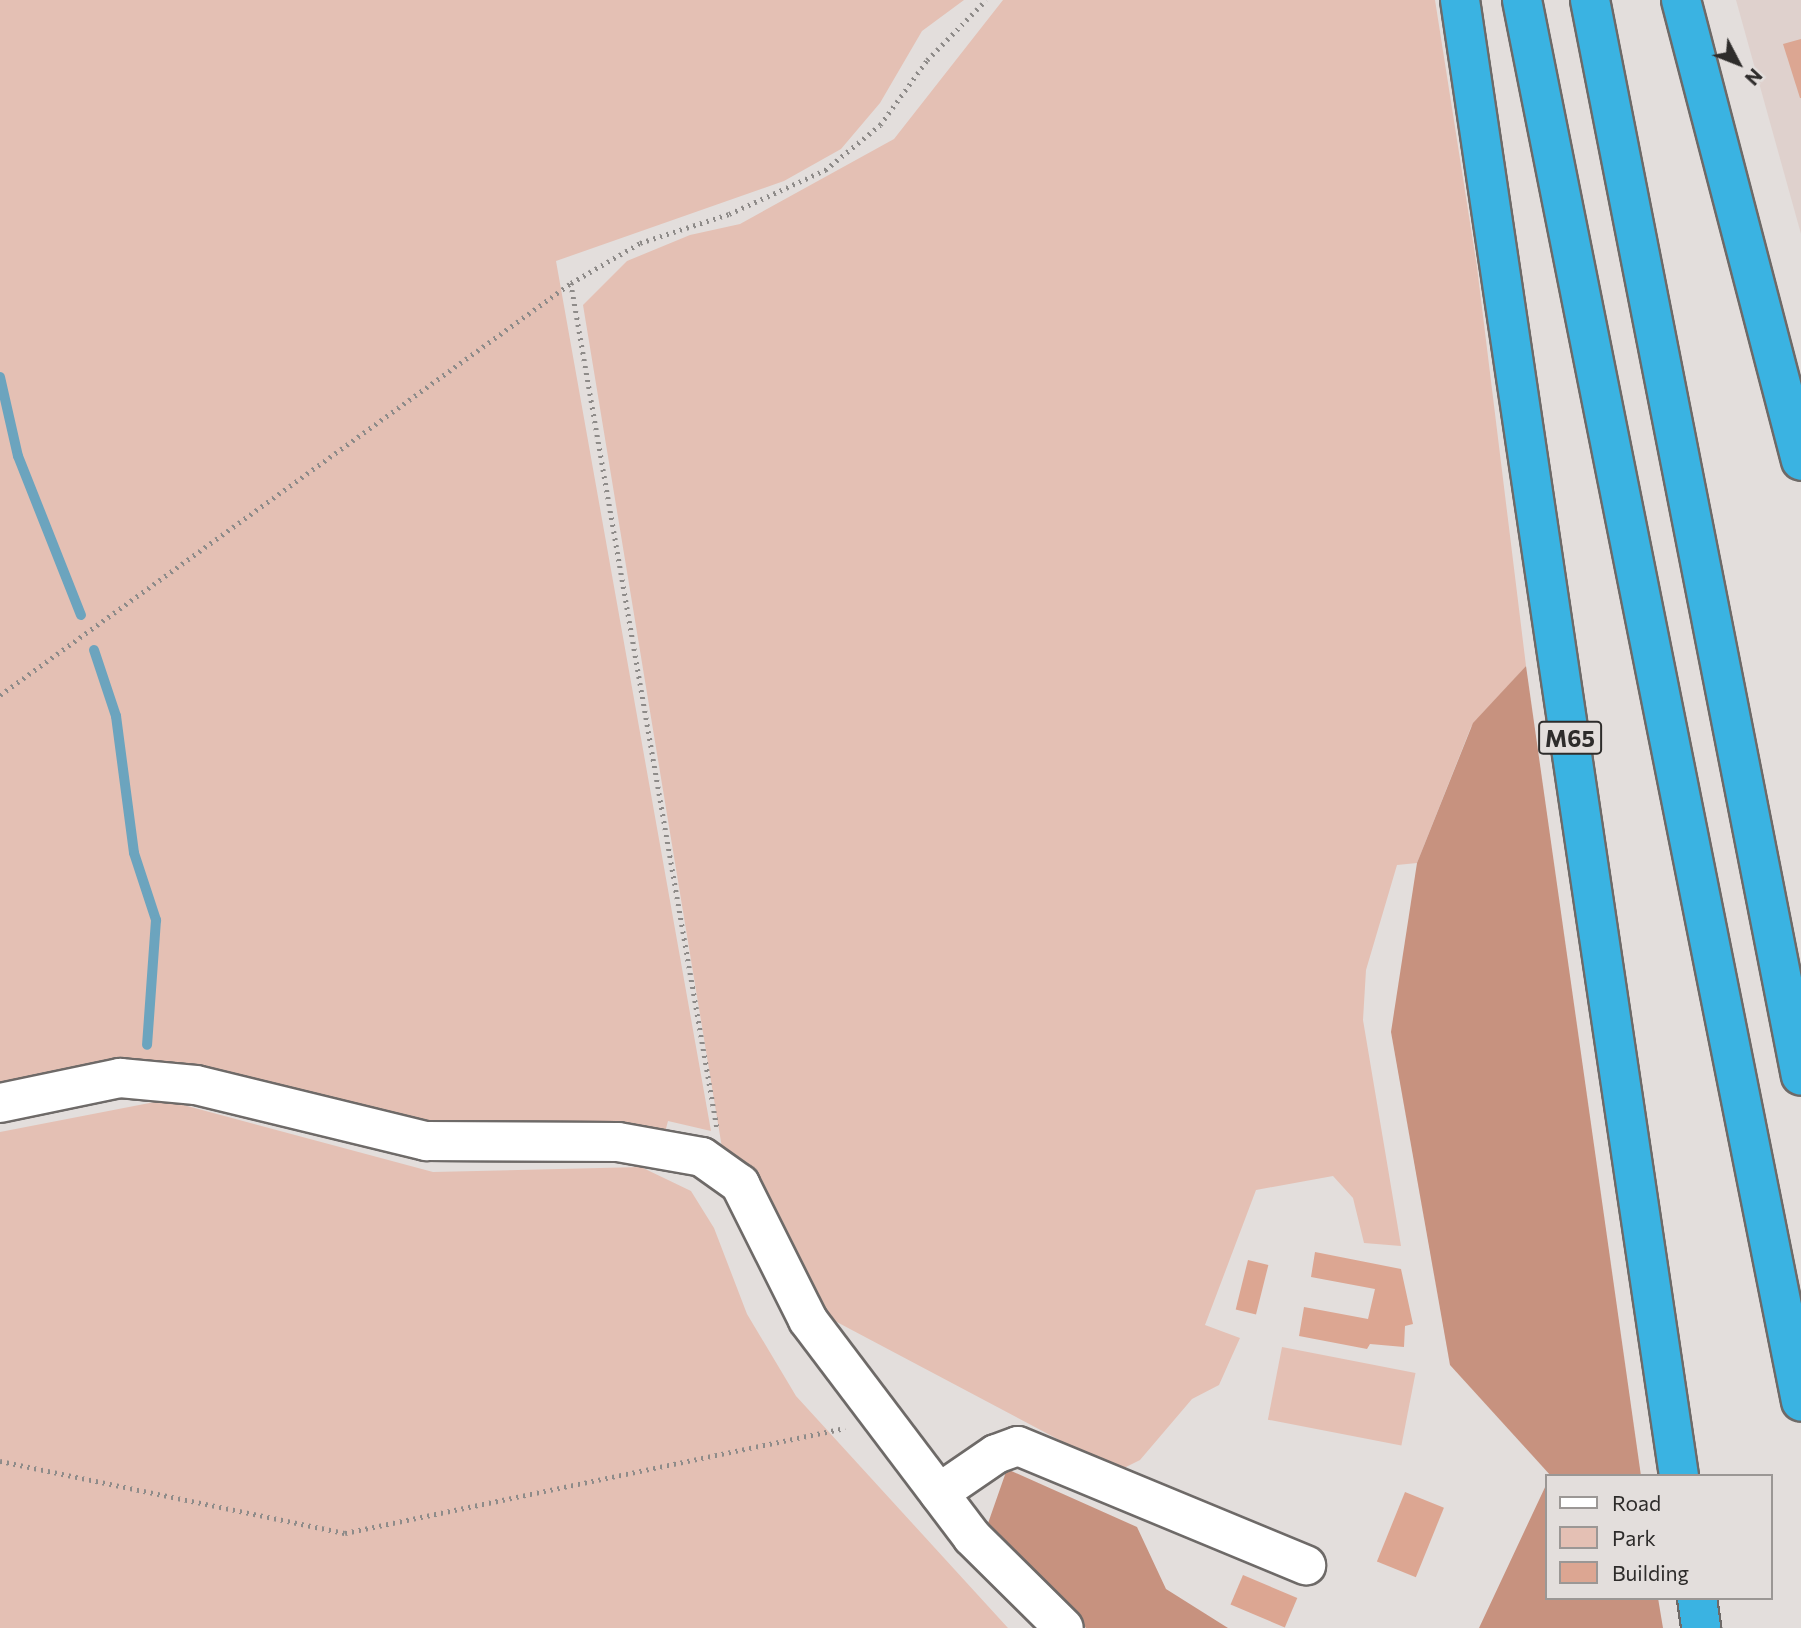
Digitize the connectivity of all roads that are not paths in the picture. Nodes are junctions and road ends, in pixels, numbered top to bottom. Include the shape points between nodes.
1 (1460, 0) edge
2 (1522, 0) edge
3 (1590, 0) edge
4 (1681, 0) edge
5 (1801, 461) edge
6 (1801, 1076) edge
7 (0, 1103) edge
8 (1801, 1401) edge
9 (1679, 1474) edge
10 (939, 1493) junction
11 (1307, 1565) dead end
12 (1697, 1600) edge
13 (1064, 1628) edge
14 (1701, 1628) edge

1 - 9 highway, M65
2 - 8 highway
3 - 6 highway
4 - 5 highway
7 - 10 lane via 120,1078 196,1085 426,1141 618,1142 702,1157 740,1184 808,1320
10 - 11 lane via 996,1454 1018,1446
10 - 13 lane via 972,1537
12 - 14 highway

